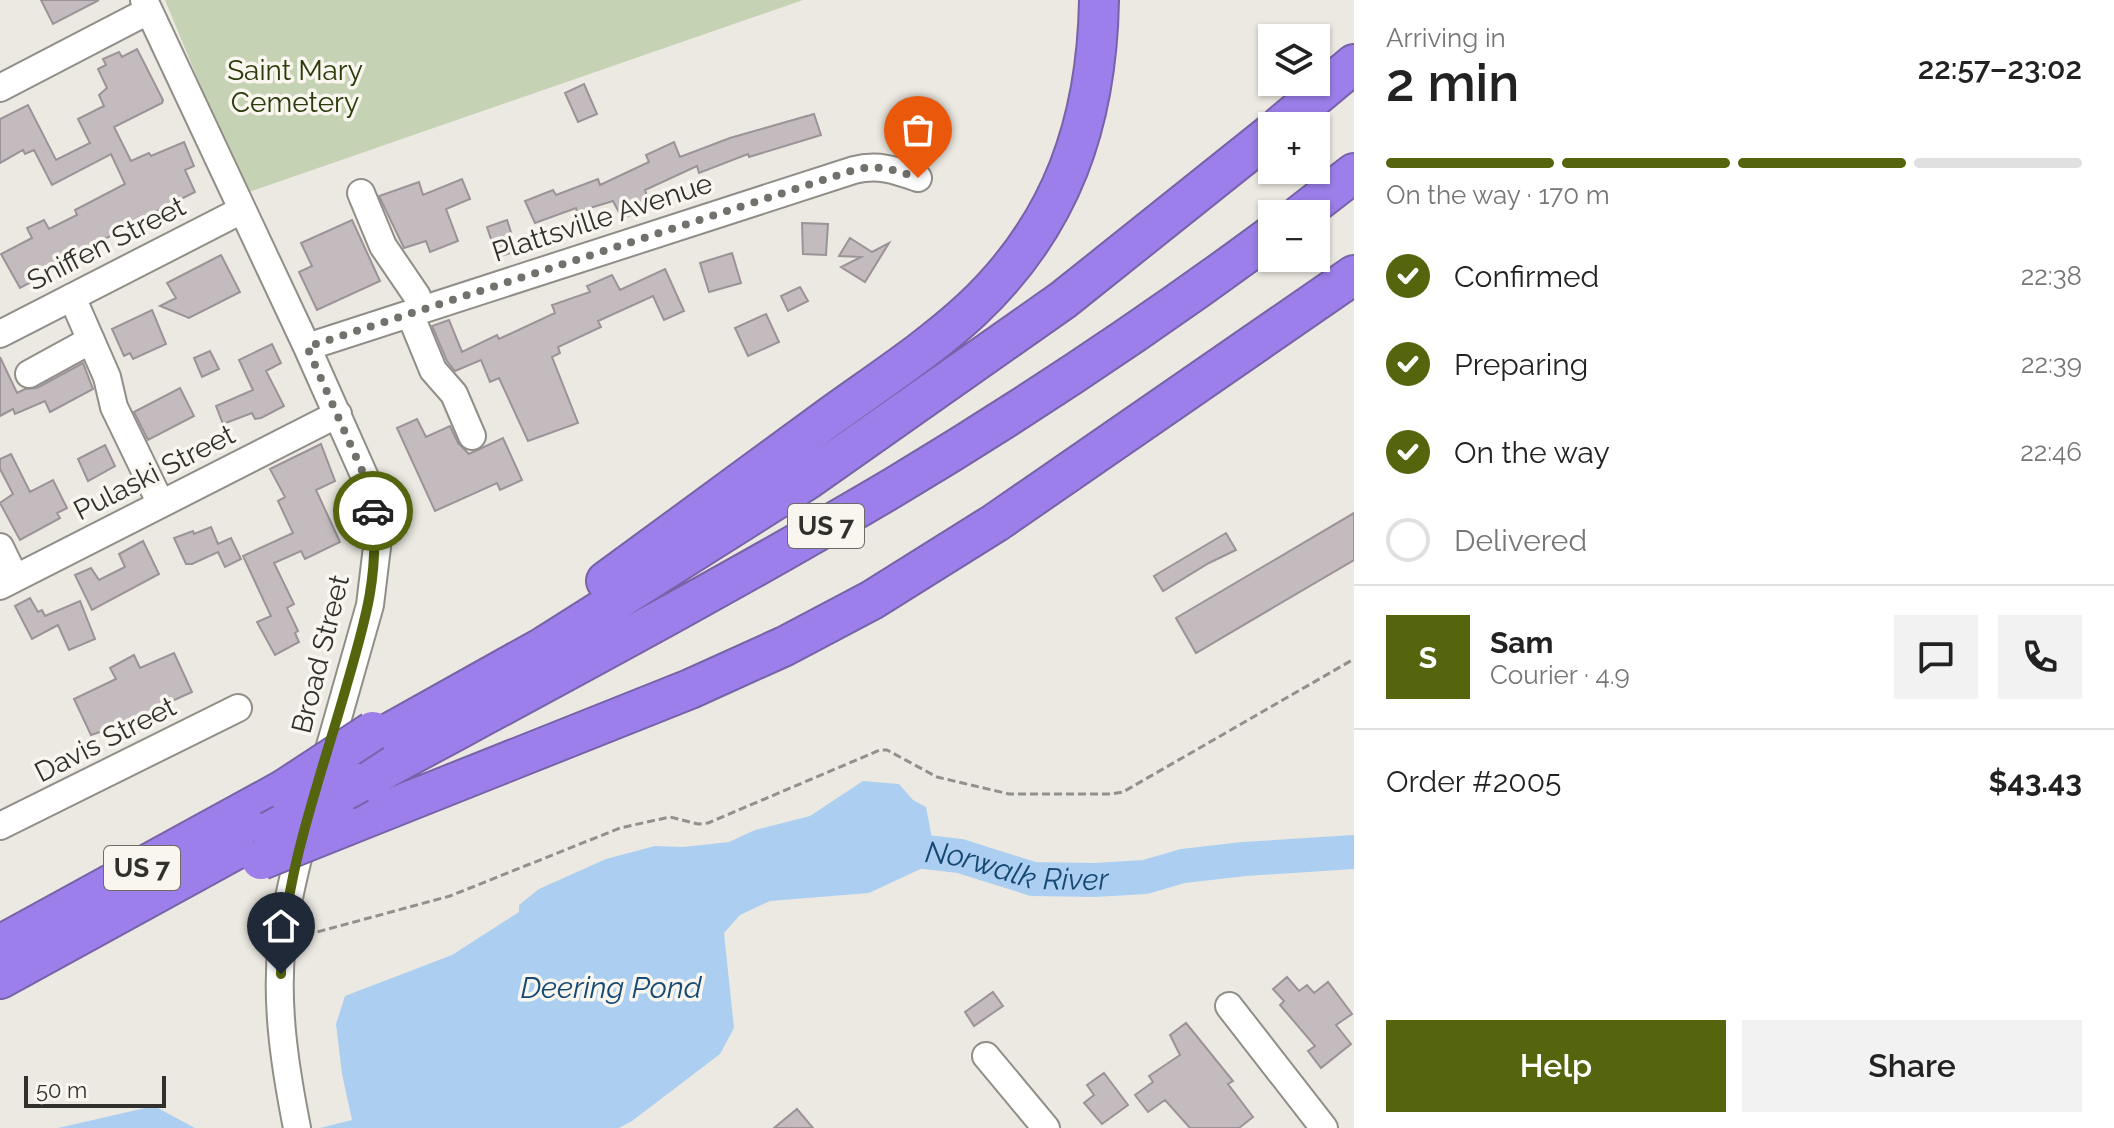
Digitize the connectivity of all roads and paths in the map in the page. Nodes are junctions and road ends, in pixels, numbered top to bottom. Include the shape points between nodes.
1 (1099, 0) edge
2 (146, 6) edge
3 (1354, 64) edge
4 (0, 88) edge
5 (1297, 112) edge
6 (1258, 144) edge
7 (1354, 173) edge
8 (918, 178) dead end
9 (361, 193) dead end
10 (1319, 200) edge
11 (242, 210) junction
12 (1258, 245) edge
13 (1354, 275) edge
14 (72, 297) junction
15 (416, 312) junction
16 (0, 334) edge
17 (91, 340) junction
18 (307, 347) junction
19 (29, 374) dead end
20 (338, 414) junction
21 (472, 436) dead end
22 (161, 504) junction
23 (0, 547) edge
24 (8, 582) edge
25 (1354, 659) edge
26 (238, 708) dead end
27 (372, 737) junction
28 (0, 826) edge
29 (266, 846) junction
30 (282, 942) junction
31 (0, 945) edge
32 (0, 979) edge
33 (0, 990) edge
34 (1229, 1006) dead end
35 (986, 1056) dead end
36 (297, 1128) edge
37 (1046, 1128) edge
38 (1324, 1128) edge

1 - 27 highway via 1092,93 1077,150 1038,229 991,291 947,331 551,621
2 - 4 street
2 - 11 street, Broad Street
3 - 5 highway
6 - 27 highway, US 7 via 1063,300 807,480 543,647
7 - 10 highway
8 - 15 street, Plattsville Avenue via 871,166 854,170
9 - 15 street via 383,246 417,296
11 - 14 street, Sniffen Street
11 - 18 street, Broad Street
12 - 29 highway, US 7, bridge via 1126,339 894,486 359,783
13 - 29 highway, bridge via 985,530 838,619 690,689 346,826
14 - 16 street, Sniffen Street
14 - 17 street
15 - 18 street, Plattsville Avenue
15 - 21 street via 433,370 454,394
17 - 19 street
17 - 22 street via 114,407
18 - 20 street, Broad Street
20 - 22 street, Pulaski Street
20 - 30 street, Broad Street via 372,493 377,547 370,605 294,870
22 - 24 street, Pulaski Street
23 - 24 street
25 - 30 path via 1123,792 1009,794 937,777 880,750 708,823 670,817 620,828 450,896
26 - 28 street, Davis Street
27 - 31 highway, US 7, bridge
29 - 32 highway, US 7
29 - 33 highway via 188,894
30 - 36 street, Broad Street via 281,1005
34 - 38 street
35 - 37 street

